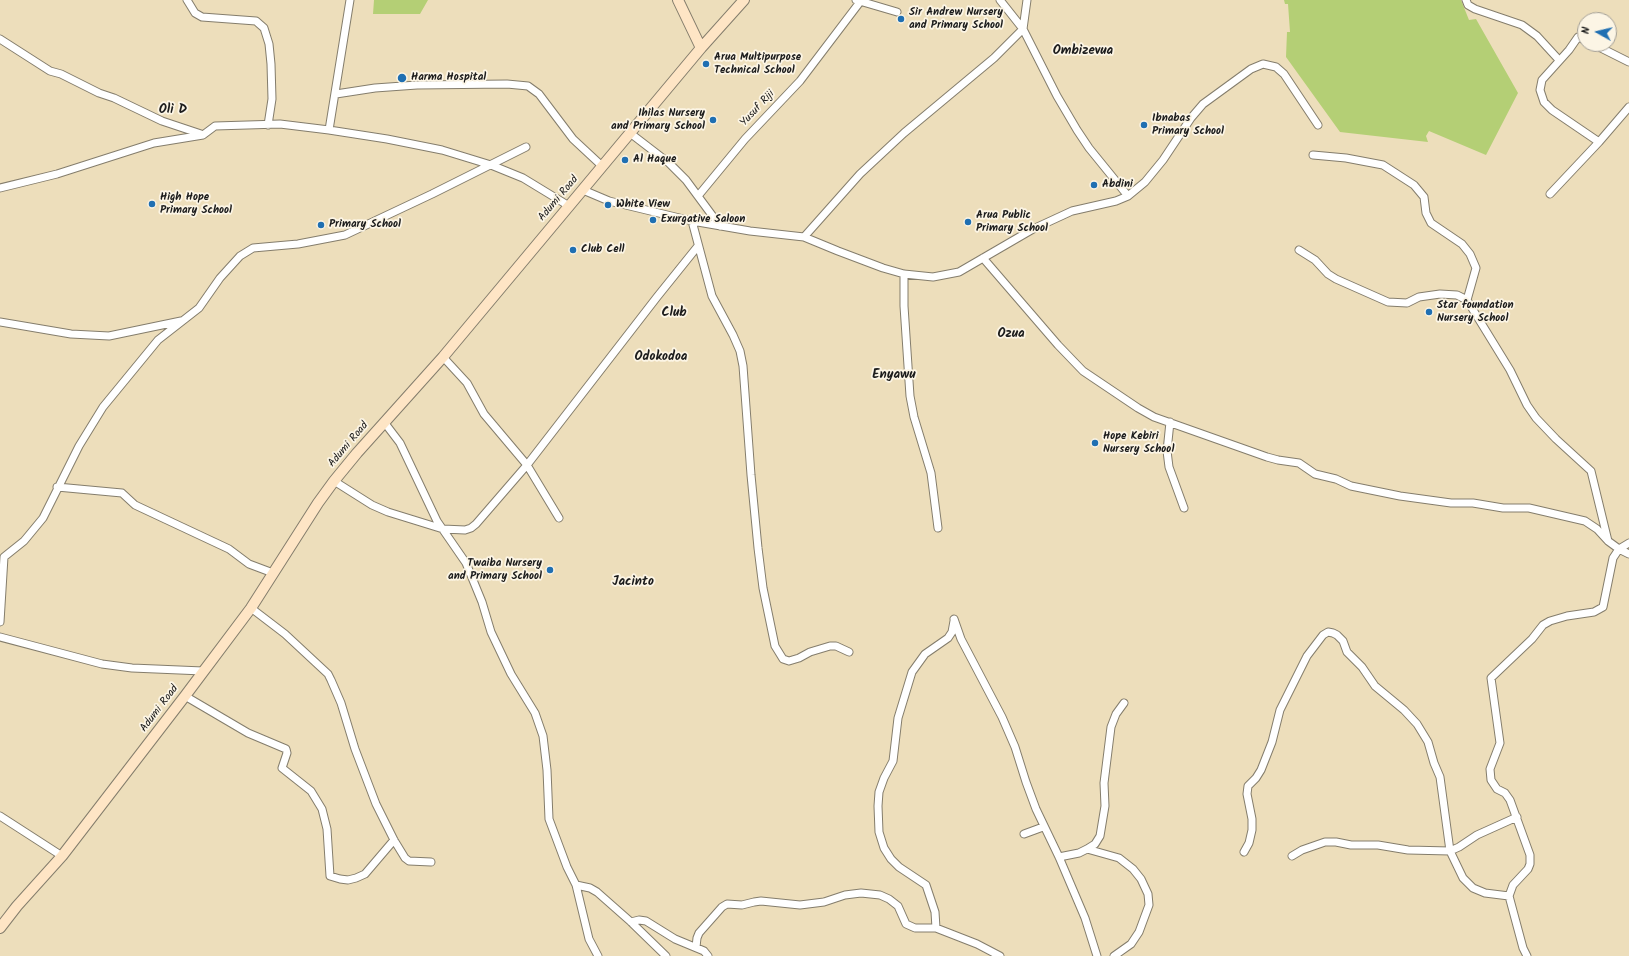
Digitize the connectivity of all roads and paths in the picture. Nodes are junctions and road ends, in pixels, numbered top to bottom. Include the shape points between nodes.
1 (187, 0) edge
2 (350, 0) edge
3 (678, 0) edge
4 (744, 0) edge
5 (1000, 0) edge
6 (1027, 0) edge
7 (1466, 0) edge
8 (858, 1) edge
9 (897, 12) dead end
10 (1023, 29) junction
11 (1577, 38) edge
12 (0, 39) edge
13 (701, 48) junction
14 (1609, 52) edge
15 (1559, 60) junction
16 (1629, 62) edge
17 (336, 94) junction
18 (1629, 107) edge
19 (268, 125) junction
20 (1318, 125) dead end
21 (329, 130) junction
22 (630, 133) junction
23 (203, 135) junction
24 (1599, 142) junction
25 (526, 147) dead end
26 (1313, 156) dead end
27 (491, 165) junction
28 (602, 166) junction
29 (0, 188) edge
30 (583, 190) junction
31 (1550, 194) dead end
32 (698, 196) junction
33 (1128, 196) junction
34 (569, 206) junction
35 (692, 221) junction
36 (720, 226) junction
37 (804, 237) junction
38 (698, 246) junction
39 (1299, 250) dead end
40 (983, 258) junction
41 (904, 274) junction
42 (1467, 300) junction
43 (185, 321) junction
44 (0, 322) edge
45 (443, 357) junction
46 (384, 422) junction
47 (1170, 422) junction
48 (527, 465) junction
49 (334, 481) junction
50 (57, 487) junction
51 (1184, 508) dead end
52 (559, 518) dead end
53 (938, 528) dead end
54 (443, 529) junction
55 (1608, 541) junction
56 (1629, 543) edge
57 (1619, 549) junction
58 (1629, 554) edge
59 (273, 573) junction
60 (251, 608) junction
61 (0, 622) edge
62 (0, 637) edge
63 (848, 652) dead end
64 (203, 671) junction
65 (185, 696) junction
66 (1124, 703) dead end
67 (0, 816) edge
68 (1517, 817) junction
69 (1043, 827) junction
70 (1024, 834) dead end
71 (394, 840) junction
72 (1087, 849) junction
73 (1450, 851) junction
74 (1244, 852) dead end
75 (62, 856) junction
76 (1292, 856) dead end
77 (1059, 858) junction
78 (431, 862) dead end
79 (576, 885) junction
80 (1509, 896) junction
81 (631, 922) junction
82 (0, 928) edge
83 (936, 928) junction
84 (696, 946) junction
85 (598, 956) edge
86 (666, 956) edge
87 (708, 956) edge
88 (1000, 956) edge
89 (1097, 956) edge
90 (1114, 956) edge
91 (1527, 956) edge

1 - 19 street via 195,13 202,17 256,21 264,28 271,64 272,99
2 - 17 street
3 - 13 main road
4 - 13 main road, Adumi Road
5 - 10 street
6 - 10 street
7 - 15 street via 1474,9 1522,25 1537,36
8 - 9 street
8 - 32 street, Yusuf Riji via 800,81 745,139
10 - 33 street via 1077,130
10 - 37 street via 994,58 860,174
11 - 15 street
12 - 23 street via 50,71 162,121
13 - 22 main road, Adumi Road
14 - 16 street
15 - 24 street via 1542,80 1542,98 1552,110
17 - 21 street
17 - 28 street via 417,85 528,86 539,94 573,139
18 - 24 street
19 - 21 street
19 - 23 street via 215,126
20 - 33 street via 1284,74 1276,67 1263,64 1251,68 1203,104 1163,160 1145,182
21 - 27 street via 442,150
22 - 28 main road, Adumi Road
22 - 32 street via 669,163
23 - 29 street via 154,143 57,174
24 - 31 street
25 - 27 street
26 - 42 street via 1346,158 1383,165 1414,185 1424,197 1426,213 1431,223 1462,244 1470,254 1476,268
27 - 34 street via 523,178
27 - 43 street via 345,236 253,248 232,263 199,308
28 - 30 main road, Adumi Road
30 - 34 main road, Adumi Road
30 - 35 street via 609,201
32 - 36 street
33 - 40 street via 1072,211 1033,229
34 - 45 main road, Adumi Road
35 - 36 street
35 - 38 street
36 - 37 street
37 - 41 street
38 - 48 street
38 - 63 street via 712,296 733,335 743,366 758,548 775,646 783,659 789,661 830,646
39 - 42 street via 1315,260 1336,280 1388,302 1409,303 1419,298 1440,294 1458,295
40 - 41 street via 959,272 932,277
40 - 47 street via 1082,370 1138,408
41 - 53 street via 911,402 931,473
42 - 55 street via 1536,418 1591,471
43 - 44 street via 108,336 71,334
43 - 50 street via 158,340 103,407
45 - 46 main road, Adumi Road
45 - 48 street via 467,383 484,414
46 - 49 main road, Adumi Road
46 - 54 street via 400,443 420,488
47 - 51 street via 1167,450 1169,468
47 - 55 street via 1267,457 1299,463 1315,474 1351,486 1451,503 1529,508 1585,521
48 - 52 street
48 - 54 street via 471,528
49 - 54 street via 372,505
49 - 59 main road, Adumi Road
50 - 59 street via 122,493 135,505 229,549 249,564
50 - 61 street via 43,518 24,541 4,557
54 - 79 street via 466,563 494,639 511,674 535,713 543,736 549,820
55 - 57 street
56 - 57 street
57 - 58 street
57 - 68 street via 1613,558 1603,607 1594,612 1550,620 1491,678 1500,743 1490,770 1491,780 1510,800
59 - 60 main road, Adumi Road
60 - 64 main road, Adumi Road
60 - 71 street via 285,634 331,680 373,797
62 - 64 street via 102,664
64 - 65 main road, Adumi Road
65 - 71 street via 248,733 286,749 282,768 311,791 322,809 328,836 330,876 348,880 365,874
65 - 75 main road, Adumi Road
66 - 72 street via 1111,727 1100,836 1095,844
67 - 75 street
68 - 73 street
68 - 80 street via 1530,855 1530,864 1513,885
69 - 70 street
69 - 77 street
69 - 83 street via 1015,747 961,639 954,619 952,632 948,638 925,654 912,672 898,718 893,761 884,778 878,806 879,832 884,848 890,859 899,867 926,885
71 - 78 street via 409,861
72 - 77 street
72 - 90 street via 1118,858 1133,869 1148,894 1149,906 1139,932 1131,944
73 - 74 street via 1440,778 1428,742 1404,710 1375,686 1362,667 1347,652 1338,635 1328,632 1316,643 1297,675 1280,710 1272,742 1261,770 1248,786 1252,830
73 - 76 street via 1408,850 1325,842
73 - 80 street via 1463,878 1473,888
75 - 82 main road, Adumi Road
77 - 89 street via 1085,918
79 - 81 street via 597,892
79 - 85 street via 589,939
80 - 91 street
81 - 84 street via 646,921 675,939
81 - 86 street
83 - 84 street via 915,928 906,924 898,906 889,899 880,895 861,893 800,905 761,901 742,905 727,904 699,933
83 - 88 street
84 - 87 street

